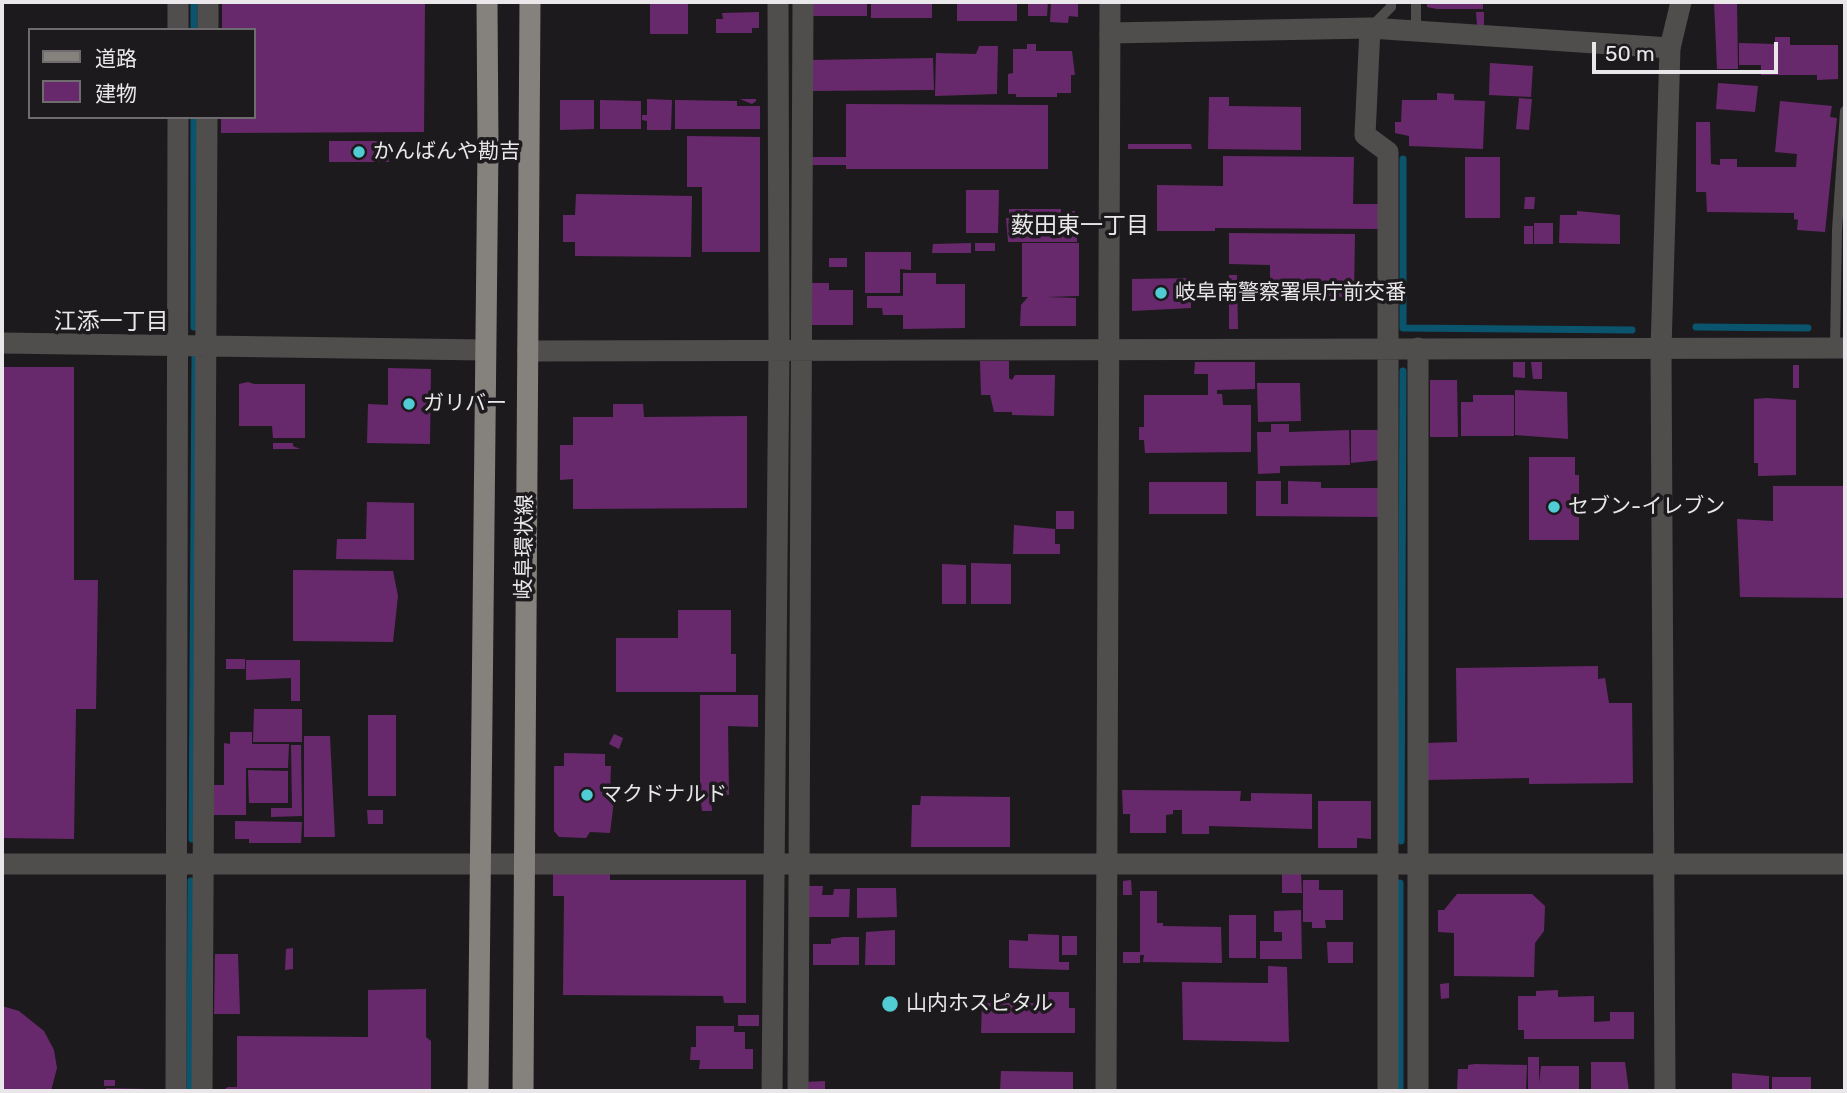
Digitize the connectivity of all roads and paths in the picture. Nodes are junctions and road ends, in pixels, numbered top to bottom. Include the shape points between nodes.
1 (178, 2) edge
2 (208, 2) edge
3 (487, 2) edge
4 (530, 2) edge
5 (778, 2) edge
6 (803, 2) edge
7 (1110, 2) edge
8 (1391, 2) edge
9 (1416, 2) edge
10 (1681, 2) edge
11 (178, 28) edge
12 (208, 28) edge
13 (1370, 28) junction
14 (1416, 29) junction
15 (1110, 33) junction
16 (1670, 48) junction
17 (1845, 111) edge
18 (178, 119) edge
19 (207, 119) edge
20 (2, 343) edge
21 (178, 346) junction
22 (206, 346) junction
23 (1108, 348) junction
24 (1389, 348) junction
25 (1418, 348) junction
26 (1840, 348) edge
27 (779, 349) junction
28 (1661, 349) junction
29 (485, 350) junction
30 (804, 350) junction
31 (528, 351) junction
32 (1389, 863) junction
33 (2, 864) edge
34 (177, 864) junction
35 (203, 864) junction
36 (482, 864) junction
37 (776, 864) junction
38 (801, 864) junction
39 (1107, 864) junction
40 (1418, 864) junction
41 (1666, 864) junction
42 (1845, 864) edge
43 (526, 865) junction
44 (176, 1091) edge
45 (202, 1091) edge
46 (478, 1091) edge
47 (523, 1091) edge
48 (772, 1091) edge
49 (798, 1091) edge
50 (1106, 1091) edge
51 (1388, 1091) edge
52 (1418, 1091) edge
53 (1665, 1091) edge

1 - 11 street
2 - 12 street
3 - 29 main road, 岐阜環状線
4 - 31 main road, 岐阜環状線
5 - 27 street
6 - 30 street
7 - 15 street
8 - 13 lane
9 - 14 lane
10 - 16 street
13 - 14 street
13 - 15 street
13 - 24 street via 1365,135 1388,152
14 - 16 street
15 - 23 street
16 - 28 street
17 - 26 lane via 1837,230
18 - 21 street
19 - 22 street
20 - 21 street
21 - 22 street
21 - 34 street
22 - 29 street
22 - 35 street
23 - 24 street
23 - 30 street
23 - 39 street
24 - 25 street
24 - 32 street
25 - 28 street
25 - 40 street
26 - 28 street
27 - 30 street
27 - 31 street
27 - 37 street
28 - 41 street
29 - 36 main road, 岐阜環状線
30 - 38 street
31 - 43 main road, 岐阜環状線 via 523,670
32 - 39 street
32 - 40 street
32 - 51 street
33 - 34 street
34 - 35 street
34 - 44 street
35 - 36 street
35 - 45 street
36 - 43 street
36 - 46 main road, 岐阜環状線
37 - 38 street
37 - 43 street
37 - 48 street
38 - 39 street
38 - 49 street
39 - 50 street
40 - 41 street
40 - 52 street
41 - 42 street
41 - 53 street
43 - 47 main road, 岐阜環状線

